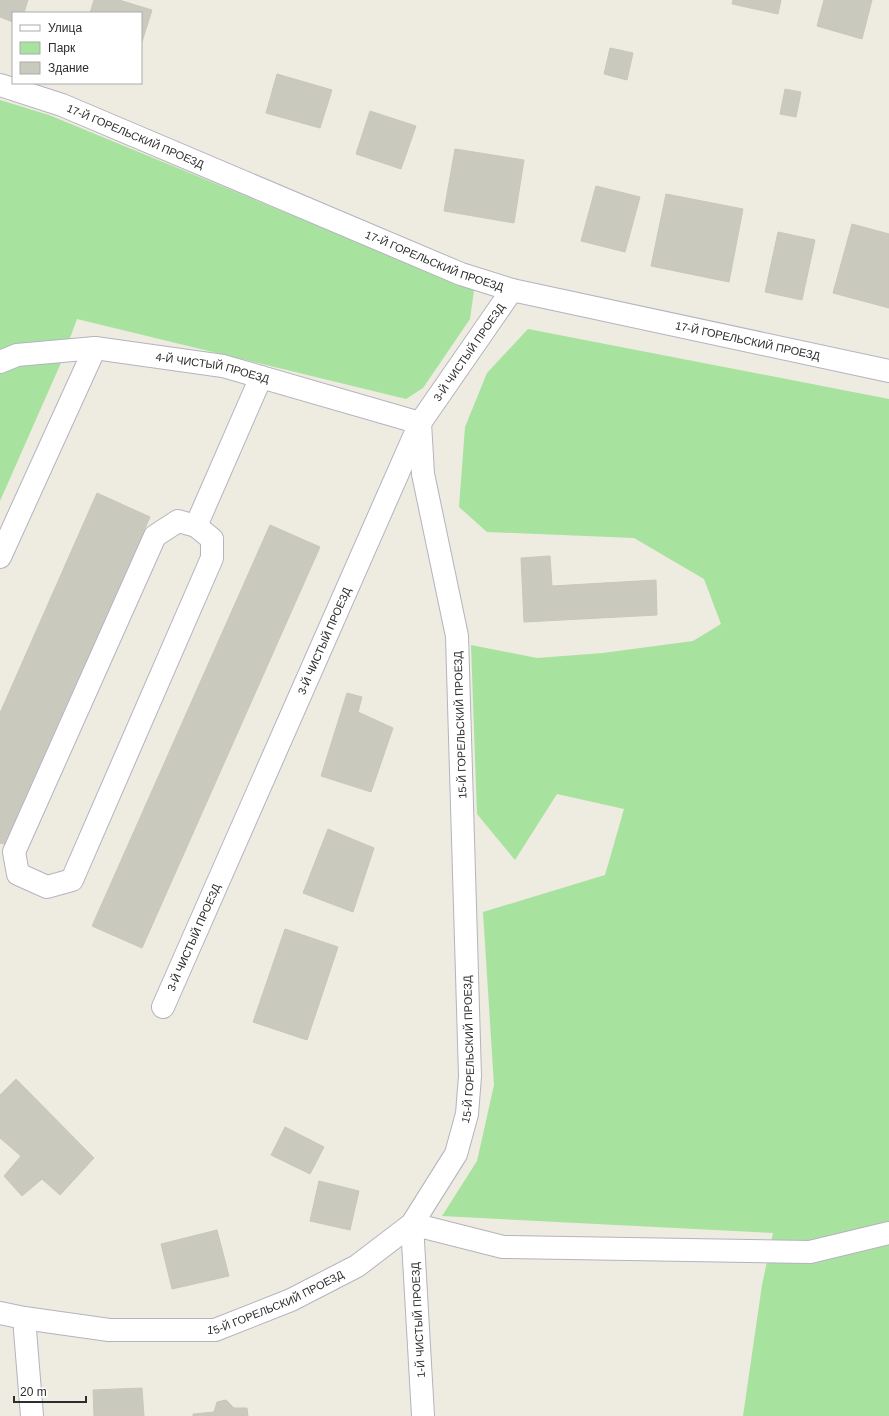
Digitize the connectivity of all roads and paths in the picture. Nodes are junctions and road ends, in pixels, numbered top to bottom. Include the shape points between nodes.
1 (0, 84) edge
2 (512, 290) junction
3 (95, 348) junction
4 (0, 362) edge
5 (889, 371) edge
6 (260, 377) junction
7 (420, 423) junction
8 (196, 526) junction
9 (0, 557) edge
10 (163, 1007) dead end
11 (412, 1224) junction
12 (889, 1233) edge
13 (0, 1313) edge
14 (24, 1318) junction
15 (32, 1416) edge
16 (424, 1416) edge

1 - 2 street, 17-Й ГОРЕЛЬСКИЙ ПРОЕЗД via 62,105 461,274
2 - 5 street, 17-Й ГОРЕЛЬСКИЙ ПРОЕЗД
2 - 7 street, 3-Й ЧИСТЫЙ ПРОЕЗД
3 - 4 street, 4-Й ЧИСТЫЙ ПРОЕЗД via 17,355
3 - 6 street, 4-Й ЧИСТЫЙ ПРОЕЗД via 223,366
3 - 9 street
6 - 7 street, 4-Й ЧИСТЫЙ ПРОЕЗД
6 - 8 street
7 - 10 street, 3-Й ЧИСТЫЙ ПРОЕЗД
7 - 11 street, 15-Й ГОРЕЛЬСКИЙ ПРОЕЗД via 423,474 457,636 470,1076 467,1114 456,1154
8 - 8 street via 178,521 155,536 14,852 18,874 46,886 72,880 212,558 212,539
11 - 12 street via 503,1247 810,1252
11 - 14 street, 15-Й ГОРЕЛЬСКИЙ ПРОЕЗД via 357,1266 291,1300 215,1330 110,1330
11 - 16 street, 1-Й ЧИСТЫЙ ПРОЕЗД
13 - 14 street, 15-Й ГОРЕЛЬСКИЙ ПРОЕЗД
14 - 15 street

